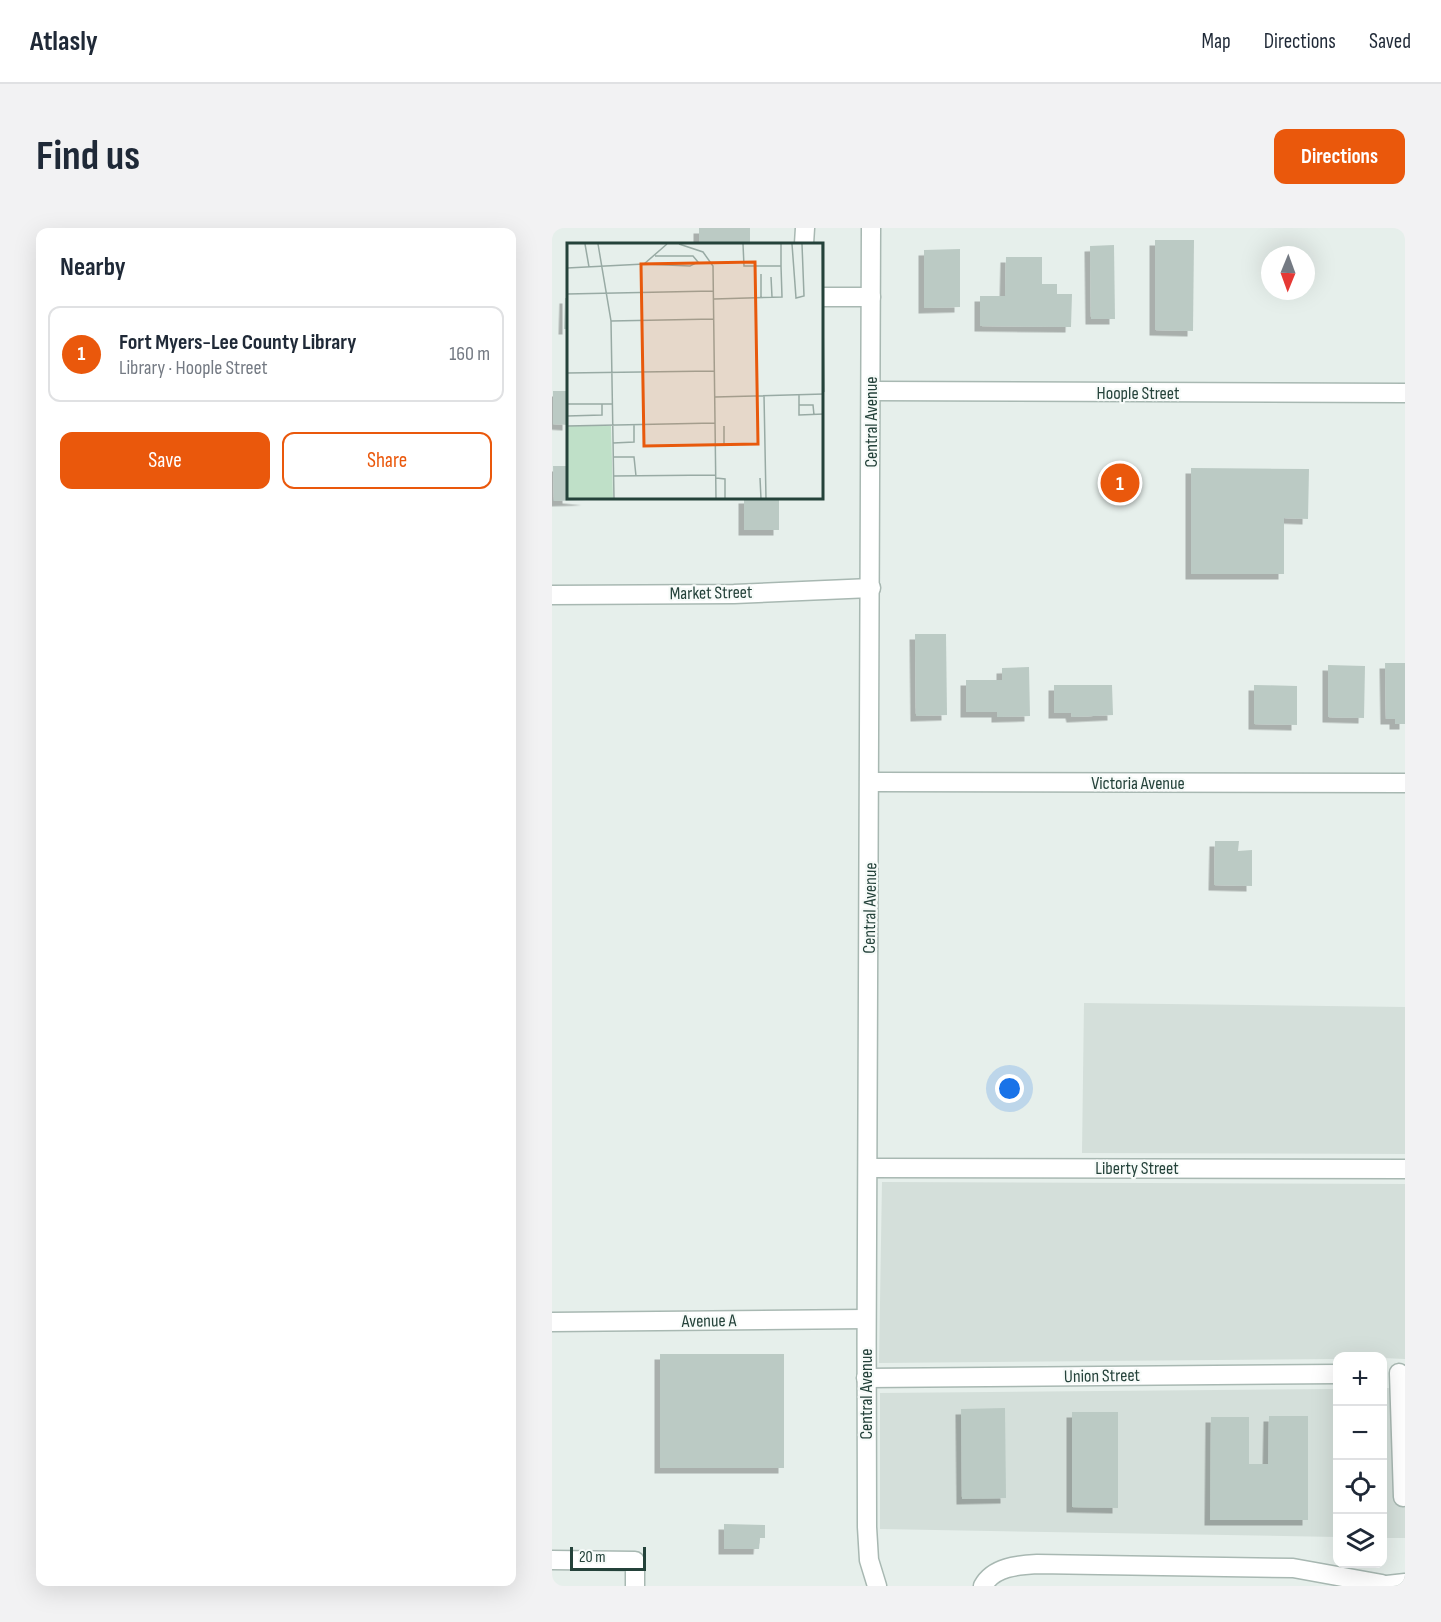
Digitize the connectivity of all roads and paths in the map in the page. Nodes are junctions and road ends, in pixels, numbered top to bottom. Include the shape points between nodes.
1 (805, 228) edge
2 (871, 228) edge
3 (804, 243) edge
4 (824, 297) edge
5 (871, 297) junction
6 (871, 391) junction
7 (1405, 393) edge
8 (871, 588) junction
9 (552, 595) edge
10 (871, 782) junction
11 (1405, 783) edge
12 (869, 1168) junction
13 (1405, 1169) edge
14 (866, 1319) junction
15 (552, 1322) edge
16 (1396, 1373) edge
17 (1333, 1374) edge
18 (866, 1378) junction
19 (1403, 1497) dead end
20 (552, 1560) edge
21 (1405, 1583) edge
22 (1380, 1585) edge
23 (635, 1586) edge
24 (877, 1586) edge
25 (983, 1586) edge

1 - 3 street
2 - 5 street, Central Avenue
4 - 5 street
5 - 6 street, Central Avenue
6 - 7 street, Hoople Street
6 - 8 street, Central Avenue
8 - 9 street, Market Street
8 - 10 street, Central Avenue
10 - 11 street, Victoria Avenue
10 - 12 street, Central Avenue
12 - 13 street, Liberty Street
12 - 14 street, Central Avenue
14 - 15 street, Avenue A
14 - 18 street, Central Avenue
16 - 19 street
17 - 18 street, Union Street
18 - 24 street, Central Avenue via 867,1527 869,1560
20 - 23 street via 635,1561
21 - 22 street
22 - 25 street via 1293,1568 1037,1564 998,1572

